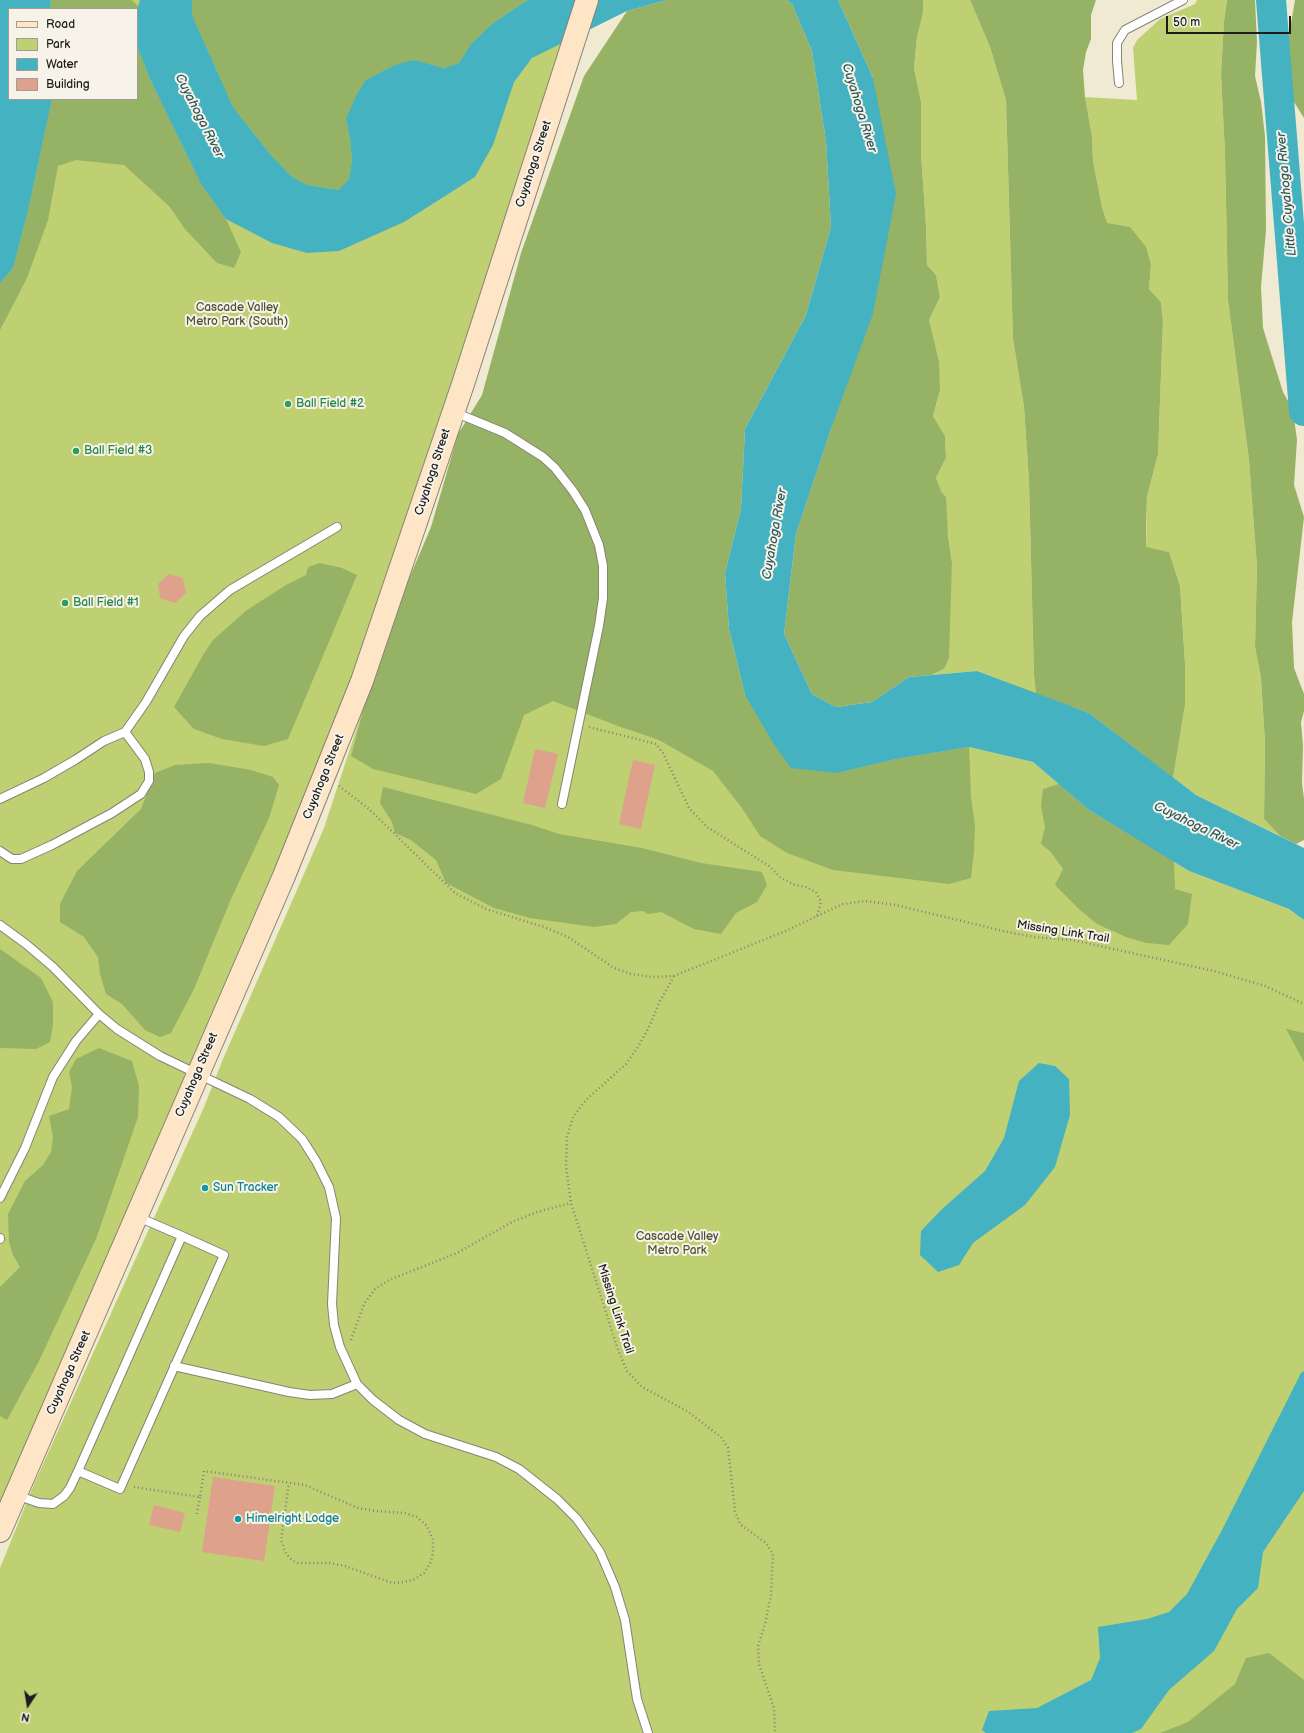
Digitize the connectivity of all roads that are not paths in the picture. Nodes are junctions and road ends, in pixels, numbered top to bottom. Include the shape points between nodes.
1 (587, 0) edge
2 (1183, 0) edge
3 (1120, 83) dead end
4 (453, 412) junction
5 (337, 528) dead end
6 (125, 732) junction
7 (0, 799) edge
8 (562, 804) dead end
9 (0, 851) edge
10 (0, 925) edge
11 (98, 1014) junction
12 (197, 1074) junction
13 (0, 1198) edge
14 (136, 1216) junction
15 (182, 1236) junction
16 (174, 1366) junction
17 (357, 1384) junction
18 (78, 1471) junction
19 (16, 1495) junction
20 (0, 1531) edge
21 (648, 1733) edge

1 - 4 street, Cuyahoga Street
2 - 3 lane via 1125,30 1118,43
4 - 8 lane via 505,433 543,457 570,487 585,510 599,544 603,566 603,598
4 - 12 street, Cuyahoga Street via 362,681 284,876
5 - 6 lane via 230,590 200,616 184,636 146,702
6 - 7 lane via 104,741 44,778
6 - 9 lane via 145,760 149,772 149,781 141,794 112,813 21,859 12,859
10 - 11 lane via 53,967
11 - 12 lane via 136,1043
11 - 13 lane via 76,1041 53,1077 25,1148
12 - 14 street, Cuyahoga Street
12 - 17 lane via 250,1099 279,1117 302,1140 316,1161 329,1187 336,1218 332,1304 334,1325 342,1352
14 - 15 lane
14 - 19 street, Cuyahoga Street
15 - 16 lane via 224,1255
15 - 18 lane
16 - 17 lane via 310,1395 332,1394
16 - 18 lane via 120,1489
17 - 21 lane via 399,1420 425,1434 496,1457 519,1469 557,1499 577,1519 600,1552 615,1587 625,1620 638,1699
18 - 19 lane via 64,1496 53,1504 39,1503
19 - 20 street, Cuyahoga Street

